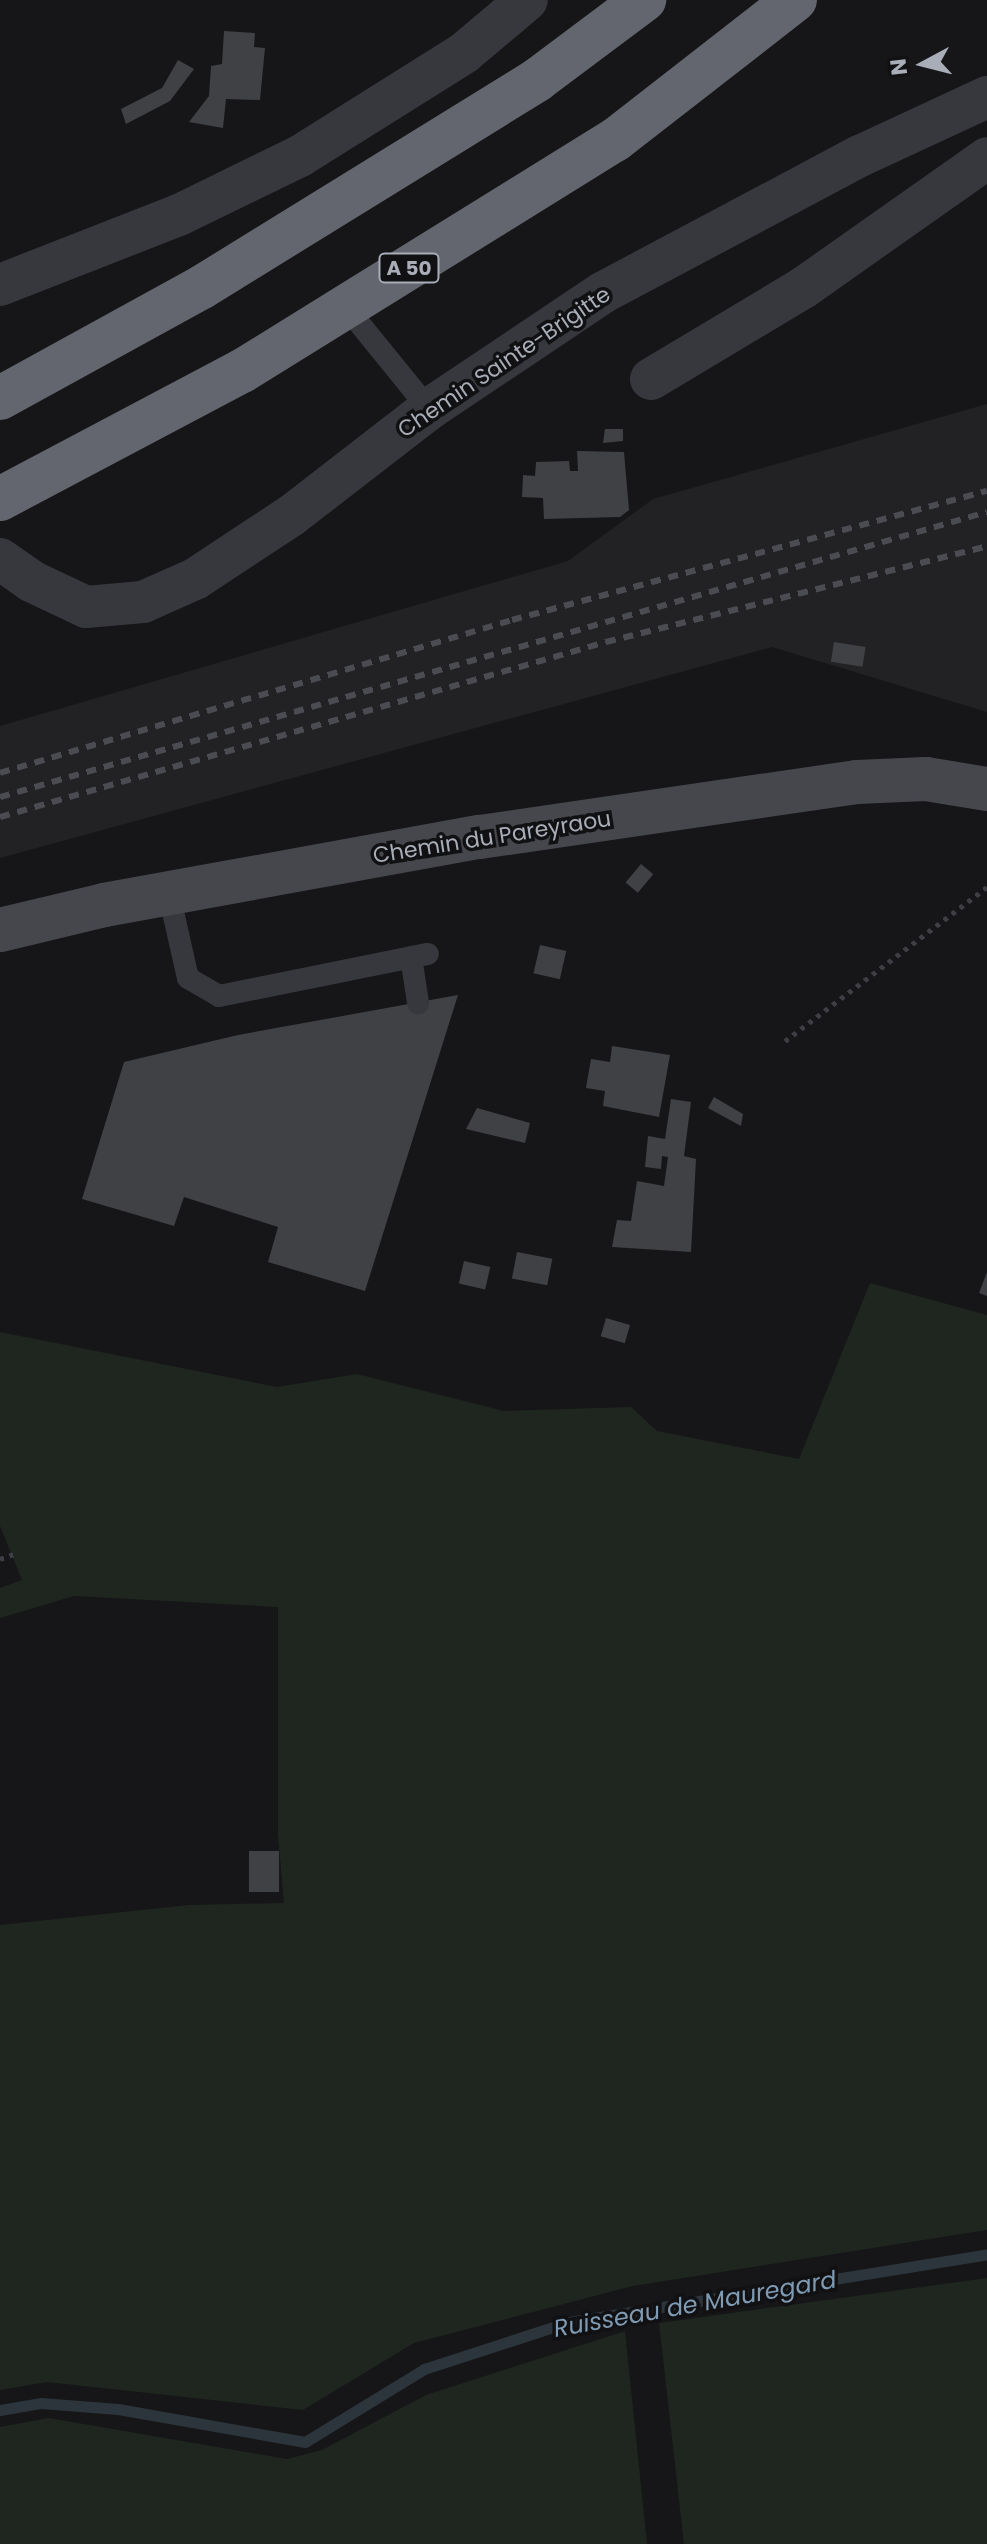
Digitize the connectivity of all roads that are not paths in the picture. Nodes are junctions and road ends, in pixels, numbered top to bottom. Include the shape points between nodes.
1 (527, 0) edge
2 (644, 0) edge
3 (795, 0) edge
4 (987, 97) edge
5 (987, 158) edge
6 (0, 285) edge
7 (346, 307) junction
8 (651, 379) dead end
9 (0, 398) edge
10 (429, 409) junction
11 (0, 499) edge
12 (15, 570) edge
13 (987, 789) edge
14 (169, 894) junction
15 (0, 930) edge
16 (418, 1003) dead end

1 - 6 street via 464,53 300,156 179,215
2 - 9 highway via 537,80 256,254
3 - 7 highway, A 50 via 615,140
4 - 10 street, Chemin Sainte-Brigitte via 860,156 602,293
5 - 8 street via 803,288
7 - 10 lane
7 - 11 highway, A 50 via 242,371
10 - 12 street, Chemin Sainte-Brigitte via 292,515 195,579 143,602 86,607
13 - 14 street, Chemin du Pareyraou via 926,779 857,782 480,837
14 - 15 street, Chemin du Pareyraou
14 - 16 lane via 188,978 219,996 420,956

